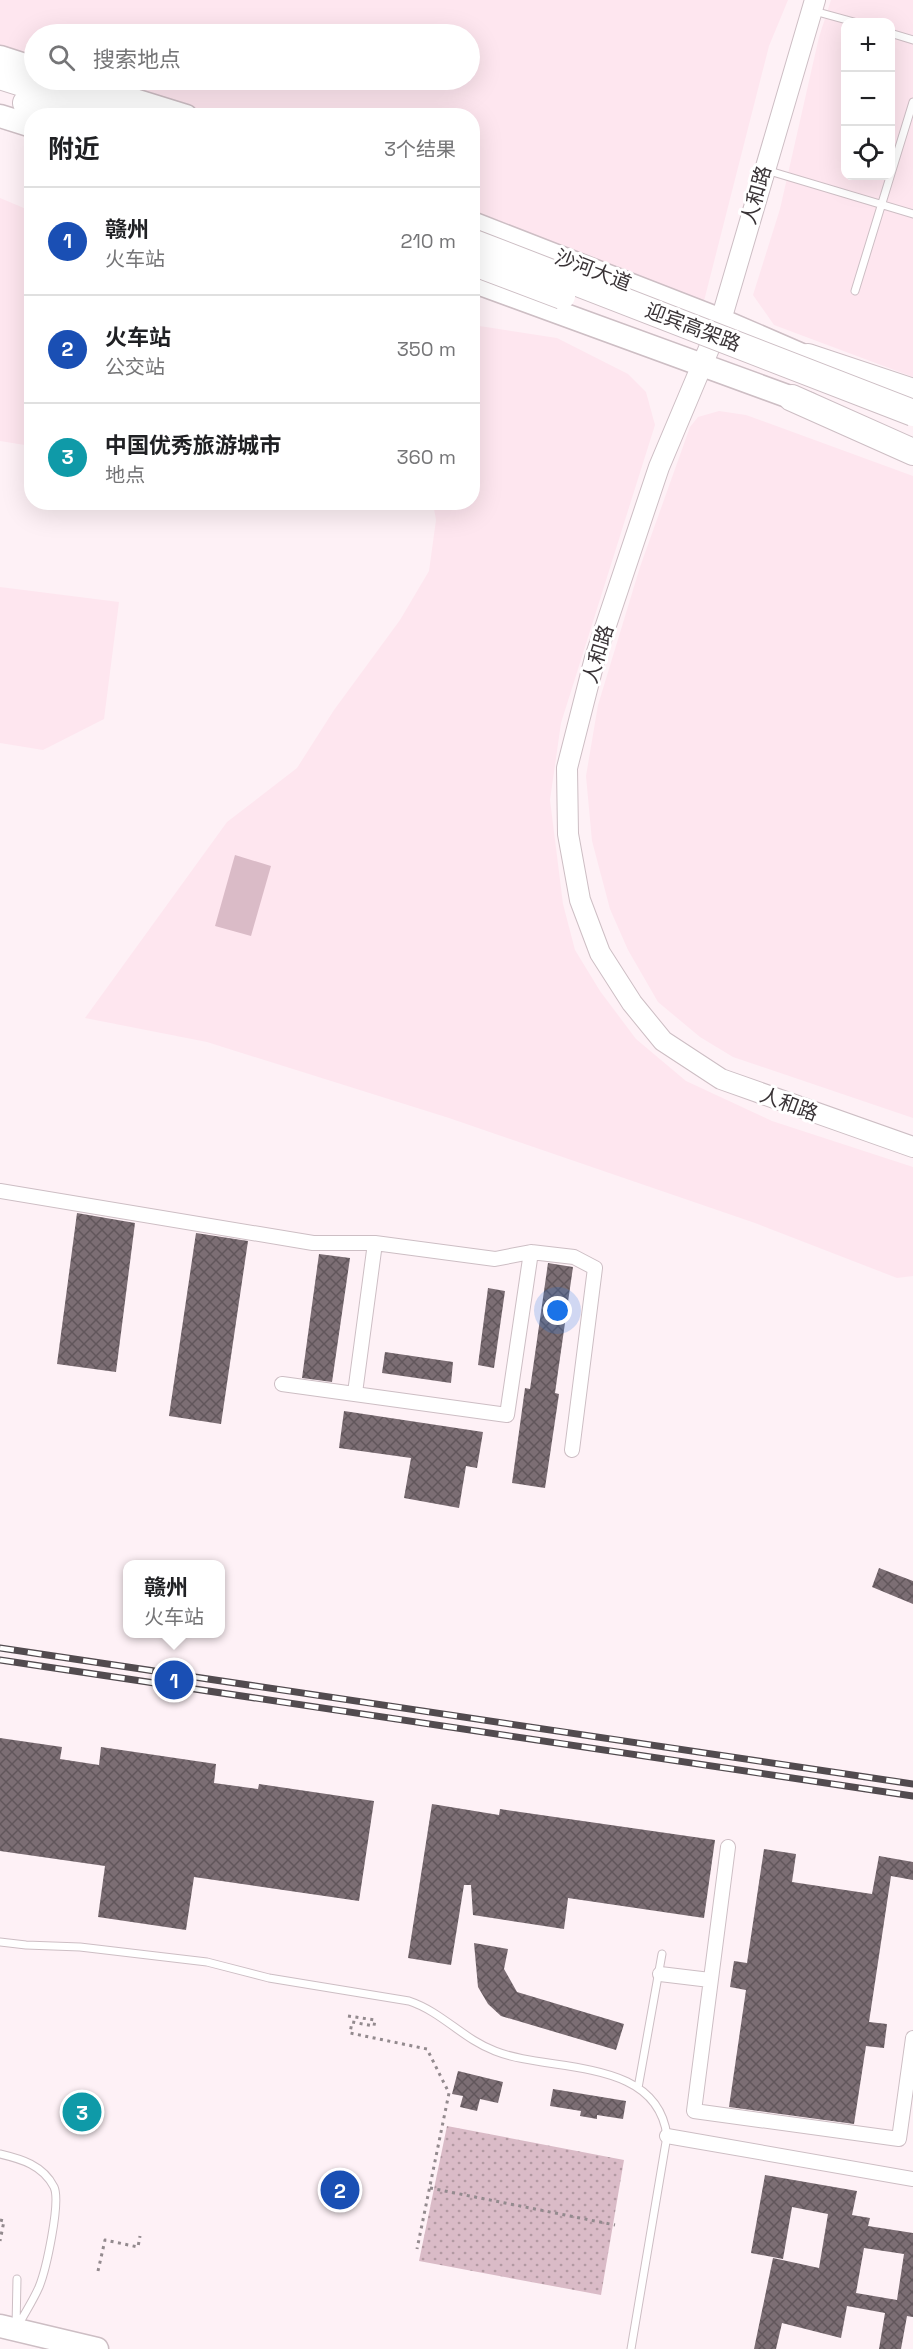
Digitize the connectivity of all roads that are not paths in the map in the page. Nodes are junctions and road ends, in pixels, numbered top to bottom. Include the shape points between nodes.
1 (813, 5) edge
2 (844, 18) edge
3 (895, 34) edge
4 (913, 40) edge
5 (0, 57) edge
6 (24, 65) edge
7 (0, 76) edge
8 (24, 84) edge
9 (44, 90) edge
10 (102, 90) edge
11 (0, 94) edge
12 (913, 102) edge
13 (42, 108) edge
14 (101, 108) edge
15 (160, 108) edge
16 (0, 116) edge
17 (24, 124) edge
18 (763, 170) junction
19 (882, 205) junction
20 (913, 214) edge
21 (480, 227) edge
22 (480, 245) edge
23 (480, 265) edge
24 (480, 284) edge
25 (855, 291) dead end
26 (721, 320) junction
27 (808, 357) junction
28 (701, 366) junction
29 (913, 392) edge
30 (792, 398) junction
31 (913, 400) edge
32 (913, 412) edge
33 (913, 430) edge
34 (913, 443) edge
35 (913, 452) edge
36 (913, 1147) edge
37 (0, 1191) edge
38 (375, 1244) junction
39 (531, 1252) junction
40 (282, 1384) dead end
41 (355, 1393) junction
42 (572, 1450) dead end
43 (728, 1847) dead end
44 (0, 1942) edge
45 (662, 1954) dead end
46 (660, 1974) junction
47 (710, 1980) junction
48 (913, 2038) edge
49 (638, 2088) junction
50 (667, 2136) junction
51 (0, 2154) edge
52 (913, 2179) edge
53 (17, 2279) dead end
54 (9, 2335) edge
55 (51, 2344) edge
56 (97, 2349) edge
57 (632, 2349) edge

1 - 2 lane
1 - 18 street, 人和路
3 - 4 lane
5 - 6 main road
7 - 8 highway
9 - 14 highway
10 - 15 main road
11 - 13 highway
12 - 19 lane
16 - 17 main road
18 - 19 lane
18 - 26 street, 人和路
19 - 20 lane
19 - 25 lane
21 - 26 main road, 沙河大道
22 - 32 highway, 迎宾高架路, bridge
23 - 33 highway, 迎宾高架路, bridge
24 - 28 main road
26 - 27 main road, 沙河大道
26 - 28 street, 人和路
27 - 29 highway
27 - 31 main road, 沙河大道
28 - 30 main road
28 - 36 street, 人和路 via 659,468 602,636 567,768 568,834 580,900 600,953 632,1003 663,1041 721,1079
30 - 34 main road
30 - 35 highway
37 - 38 street via 312,1243
38 - 39 street via 495,1260
38 - 41 street
39 - 41 street via 507,1415
39 - 42 street via 574,1257 595,1268
40 - 41 street
43 - 47 street
44 - 49 lane via 207,1962 269,1978 409,2001 426,2006 494,2051 609,2074
45 - 46 lane
46 - 47 street
46 - 49 lane
47 - 48 street via 694,2111 899,2139
49 - 50 lane via 663,2117
50 - 52 street
50 - 57 lane
51 - 54 lane via 38,2168 54,2188 57,2203 40,2285
53 - 54 lane
54 - 55 main road
55 - 56 main road

